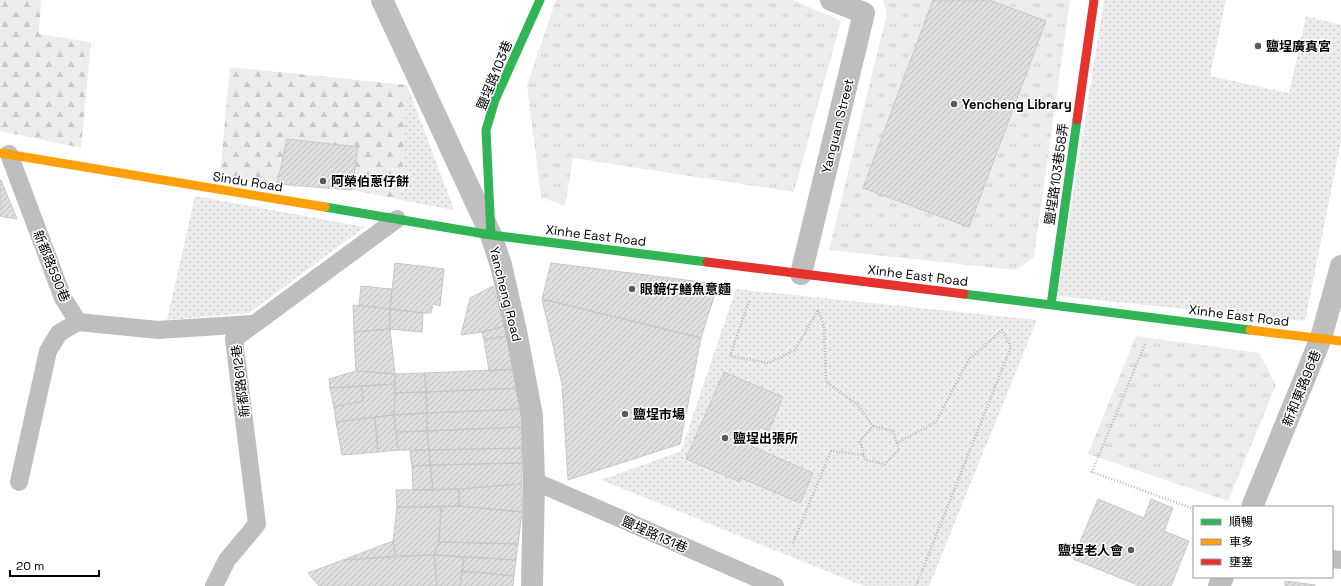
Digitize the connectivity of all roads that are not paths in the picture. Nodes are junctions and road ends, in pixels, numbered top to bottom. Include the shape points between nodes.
1 (382, 0) edge
2 (540, 0) edge
3 (831, 0) edge
4 (1094, 0) edge
5 (4, 154) edge
6 (397, 219) junction
7 (491, 235) junction
8 (1341, 266) edge
9 (801, 274) junction
10 (1051, 305) junction
11 (78, 322) junction
12 (252, 324) junction
13 (1331, 340) edge
14 (534, 481) junction
15 (19, 482) dead end
16 (1252, 506) edge
17 (766, 584) edge
18 (214, 586) edge
19 (532, 586) edge

1 - 7 street, Yancheng Road
2 - 7 street, 鹽埕路103巷 via 495,100 486,130
3 - 9 street, Yanguan Street via 864,14
4 - 10 street, 鹽埕路103巷58弄
5 - 6 street, Sindu Road
5 - 11 lane, 新都路590巷 via 63,298
6 - 7 street, Sindu Road
6 - 12 lane, 新都路612巷
7 - 9 street, Xinhe East Road
7 - 14 street, Yancheng Road via 503,272 532,416
8 - 13 street, 新和東路96巷
9 - 10 street, Xinhe East Road
10 - 13 street, Xinhe East Road
11 - 12 lane via 158,330
11 - 15 lane via 59,333 48,351
12 - 18 lane, 新都路612巷 via 234,339 257,524 227,560
13 - 16 street, 新和東路96巷
14 - 17 lane, 鹽埕路131巷
14 - 19 street, Yancheng Road

